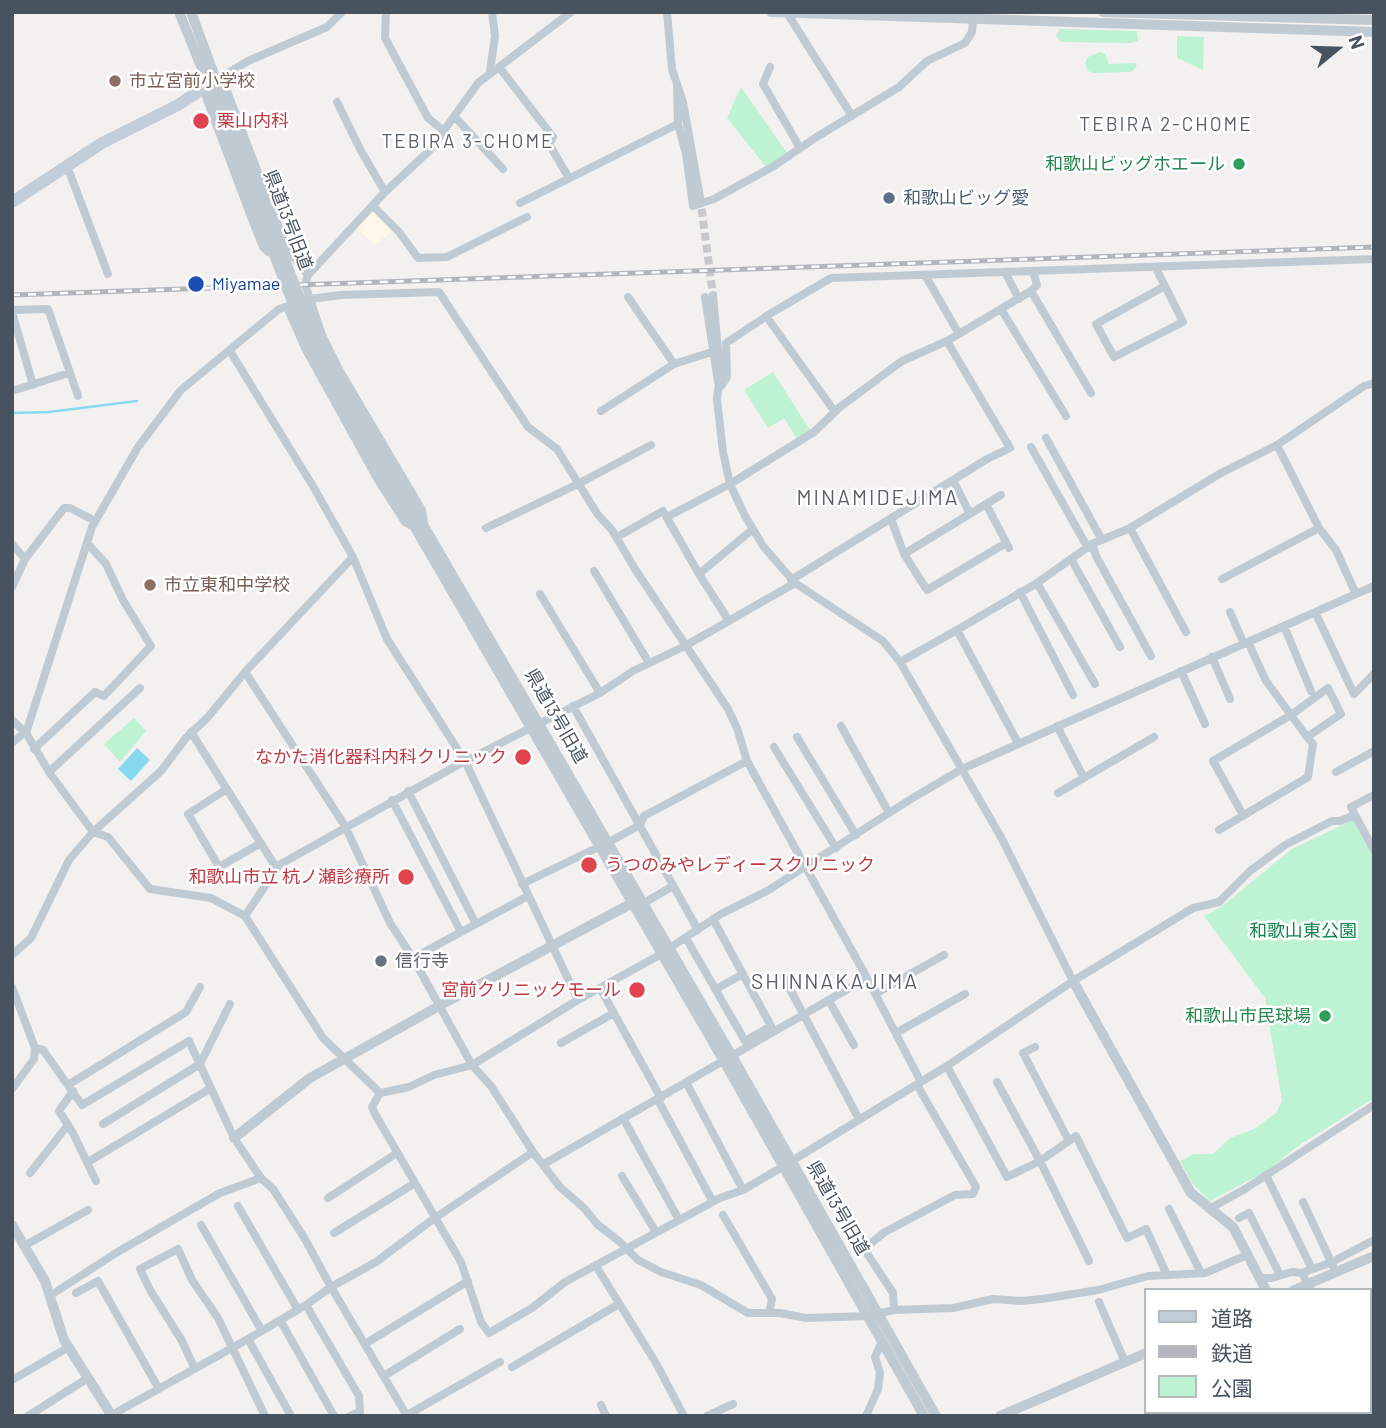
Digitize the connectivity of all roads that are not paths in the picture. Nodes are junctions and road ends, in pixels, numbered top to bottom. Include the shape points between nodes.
1 (179, 12) edge
2 (191, 12) edge
3 (342, 12) edge
4 (386, 12) edge
5 (492, 12) edge
6 (571, 12) edge
7 (667, 12) edge
8 (771, 12) edge
9 (1103, 12) edge
10 (787, 13) edge
11 (882, 14) edge
12 (990, 16) edge
13 (973, 20) junction
14 (1374, 20) edge
15 (1326, 21) edge
16 (1374, 32) edge
17 (770, 67) dead end
18 (494, 69) junction
19 (213, 83) junction
20 (677, 85) junction
21 (337, 102) dead end
22 (852, 116) junction
23 (456, 117) junction
24 (678, 124) junction
25 (445, 132) junction
26 (800, 148) junction
27 (67, 166) junction
28 (503, 169) dead end
29 (569, 178) junction
30 (385, 192) junction
31 (700, 197) tunnel mouth
32 (12, 202) edge
33 (520, 203) dead end
34 (373, 206) junction
35 (527, 217) dead end
36 (287, 249) junction
37 (1374, 259) edge
38 (1155, 267) junction
39 (1032, 271) junction
40 (1005, 272) junction
41 (108, 274) dead end
42 (308, 275) junction
43 (925, 275) junction
44 (1165, 286) junction
45 (1031, 291) junction
46 (628, 297) dead end
47 (310, 299) junction
48 (1019, 299) junction
49 (287, 307) junction
50 (1000, 309) junction
51 (12, 311) edge
52 (765, 316) junction
53 (960, 334) junction
54 (947, 341) junction
55 (230, 352) junction
56 (712, 352) junction
57 (674, 364) junction
58 (69, 373) junction
59 (1374, 383) edge
60 (33, 385) junction
61 (719, 388) junction
62 (12, 391) edge
63 (1091, 393) dead end
64 (78, 396) dead end
65 (601, 411) dead end
66 (835, 412) junction
67 (1066, 416) dead end
68 (1046, 438) dead end
69 (651, 445) dead end
70 (1277, 445) junction
71 (1031, 447) dead end
72 (953, 480) junction
73 (578, 484) junction
74 (730, 484) junction
75 (1001, 495) dead end
76 (986, 504) junction
77 (970, 514) junction
78 (667, 517) junction
79 (891, 519) junction
80 (95, 521) junction
81 (419, 527) junction
82 (486, 528) dead end
83 (1130, 528) junction
84 (1319, 528) junction
85 (753, 530) junction
86 (617, 537) junction
87 (1102, 540) junction
88 (87, 543) junction
89 (12, 544) edge
90 (1090, 546) junction
91 (904, 554) junction
92 (353, 556) junction
93 (25, 559) junction
94 (1071, 559) junction
95 (593, 571) dead end
96 (699, 574) junction
97 (1222, 579) dead end
98 (793, 581) junction
99 (1037, 583) junction
100 (1374, 586) edge
101 (12, 587) edge
102 (1020, 592) junction
103 (540, 594) dead end
104 (1356, 594) junction
105 (1230, 612) dead end
106 (1315, 612) junction
107 (729, 621) junction
108 (1284, 626) junction
109 (957, 631) junction
110 (1186, 632) dead end
111 (1246, 643) junction
112 (685, 646) junction
113 (1119, 647) dead end
114 (1151, 656) dead end
115 (1212, 657) junction
116 (900, 662) junction
117 (649, 663) junction
118 (1181, 671) junction
119 (245, 672) junction
120 (1374, 674) edge
121 (1095, 684) dead end
122 (140, 688) dead end
123 (1311, 691) dead end
124 (600, 693) junction
125 (1073, 695) dead end
126 (1230, 699) dead end
127 (573, 706) junction
128 (1291, 715) junction
129 (12, 720) edge
130 (534, 724) junction
131 (1205, 724) dead end
132 (841, 726) dead end
133 (1057, 726) junction
134 (191, 732) junction
135 (25, 733) junction
136 (797, 737) dead end
137 (1154, 737) dead end
138 (1307, 737) junction
139 (12, 743) edge
140 (1018, 743) junction
141 (774, 747) dead end
142 (34, 749) junction
143 (1374, 751) edge
144 (465, 761) junction
145 (747, 761) junction
146 (962, 769) junction
147 (49, 772) junction
148 (1336, 772) dead end
149 (1084, 778) junction
150 (227, 789) junction
151 (408, 791) junction
152 (1058, 793) dead end
153 (1374, 795) edge
154 (392, 800) junction
155 (889, 813) junction
156 (1243, 815) junction
157 (1355, 815) junction
158 (640, 825) junction
159 (345, 826) junction
160 (1219, 830) dead end
161 (93, 832) junction
162 (856, 835) junction
163 (261, 843) junction
164 (604, 844) junction
165 (836, 848) junction
166 (1374, 850) edge
167 (805, 866) junction
168 (448, 868) junction
169 (277, 869) junction
170 (432, 876) junction
171 (522, 884) junction
172 (673, 886) junction
173 (528, 896) junction
174 (639, 901) junction
175 (245, 916) junction
176 (713, 919) junction
177 (476, 923) junction
178 (698, 930) junction
179 (461, 932) junction
180 (686, 938) junction
181 (552, 944) junction
182 (666, 951) junction
183 (944, 954) dead end
184 (12, 955) edge
185 (413, 958) junction
186 (743, 974) junction
187 (783, 976) dead end
188 (867, 978) junction
189 (1073, 981) junction
190 (200, 986) dead end
191 (12, 987) edge
192 (600, 988) junction
193 (716, 989) junction
194 (965, 994) dead end
195 (875, 995) junction
196 (578, 1000) junction
197 (829, 1000) junction
198 (230, 1004) dead end
199 (439, 1006) junction
200 (614, 1013) junction
201 (804, 1015) junction
202 (895, 1033) junction
203 (561, 1043) dead end
204 (853, 1045) dead end
205 (1035, 1047) dead end
206 (35, 1048) junction
207 (345, 1060) junction
208 (729, 1060) junction
209 (200, 1063) junction
210 (472, 1065) junction
211 (947, 1066) junction
212 (998, 1082) dead end
213 (687, 1084) junction
214 (919, 1084) junction
215 (70, 1088) junction
216 (211, 1088) junction
217 (12, 1089) edge
218 (380, 1093) junction
219 (660, 1099) junction
220 (1374, 1105) edge
221 (623, 1118) junction
222 (859, 1119) junction
223 (103, 1124) dead end
224 (68, 1125) junction
225 (234, 1138) junction
226 (1069, 1141) junction
227 (533, 1152) junction
228 (397, 1153) junction
229 (88, 1161) junction
230 (1040, 1161) junction
231 (787, 1163) junction
232 (544, 1164) junction
233 (30, 1172) dead end
234 (1266, 1175) junction
235 (622, 1176) dead end
236 (261, 1178) junction
237 (96, 1181) dead end
238 (415, 1183) junction
239 (743, 1190) junction
240 (328, 1198) dead end
241 (713, 1202) junction
242 (1303, 1202) dead end
243 (238, 1206) dead end
244 (1169, 1209) dead end
245 (1209, 1209) junction
246 (88, 1210) dead end
247 (723, 1215) dead end
248 (437, 1217) junction
249 (1239, 1217) dead end
250 (680, 1220) junction
251 (12, 1225) edge
252 (201, 1225) dead end
253 (656, 1232) junction
254 (334, 1233) dead end
255 (1374, 1240) edge
256 (24, 1246) junction
257 (626, 1250) junction
258 (1247, 1255) junction
259 (1374, 1256) edge
260 (1089, 1261) dead end
261 (596, 1266) junction
262 (1334, 1267) junction
263 (1312, 1269) junction
264 (1201, 1273) junction
265 (1302, 1273) junction
266 (1167, 1275) junction
267 (1280, 1276) junction
268 (1260, 1278) junction
269 (468, 1281) junction
270 (331, 1287) junction
271 (1309, 1287) edge
272 (1265, 1288) edge
273 (76, 1293) dead end
274 (51, 1295) junction
275 (1100, 1302) dead end
276 (619, 1304) junction
277 (302, 1307) junction
278 (894, 1310) junction
279 (769, 1313) junction
280 (874, 1316) junction
281 (280, 1320) junction
282 (460, 1329) dead end
283 (261, 1331) junction
284 (248, 1339) junction
285 (882, 1341) junction
286 (365, 1344) junction
287 (69, 1347) junction
288 (231, 1349) junction
289 (1144, 1354) edge
290 (500, 1362) dead end
291 (1125, 1362) junction
292 (512, 1367) dead end
293 (195, 1369) junction
294 (384, 1376) junction
295 (88, 1378) junction
296 (12, 1380) edge
297 (159, 1389) junction
298 (733, 1404) dead end
299 (601, 1405) dead end
300 (722, 1413) edge
301 (407, 1415) edge
302 (28, 1416) edge
303 (111, 1416) edge
304 (265, 1416) edge
305 (291, 1416) edge
306 (334, 1416) edge
307 (350, 1416) edge
308 (606, 1416) edge
309 (684, 1416) edge
310 (707, 1416) edge
311 (866, 1416) edge
312 (924, 1416) edge
313 (936, 1416) edge
314 (1000, 1416) edge

1 - 19 street, 県道13号旧道
2 - 19 street, 県道13号旧道
3 - 19 street via 327,27 248,61
4 - 25 street via 385,38 428,118
5 - 18 street
6 - 18 street
7 - 20 street
8 - 10 street
9 - 15 street
10 - 11 street
10 - 22 street
11 - 13 street
12 - 13 street
12 - 15 street
13 - 22 street via 965,43 927,61 899,87
14 - 15 street
15 - 16 street
17 - 26 street via 763,85
18 - 23 street via 478,83
18 - 29 street via 553,137 549,144
19 - 27 main road
19 - 36 street via 225,86
19 - 36 street via 206,97 264,247 275,253
19 - 81 street, 県道13号旧道, bridge via 303,306
20 - 24 street
20 - 31 street
21 - 30 street
22 - 26 street
23 - 25 street
23 - 28 street
24 - 26 street via 693,206 714,200
24 - 29 street
25 - 30 street
27 - 32 main road
27 - 41 street
29 - 33 street
30 - 34 street
34 - 35 street via 418,258 447,257
34 - 42 street
36 - 42 street
37 - 38 street
38 - 39 street
38 - 44 street
39 - 40 street
39 - 45 street via 1037,285
40 - 43 street
40 - 48 street
42 - 47 street via 305,285
43 - 52 street via 831,278
43 - 53 street
44 - 44 street via 1183,322 1114,357 1096,324
45 - 48 street
45 - 63 street
46 - 57 street
47 - 49 street
47 - 73 street via 439,292 528,427 557,449
47 - 81 street via 340,371 422,510
48 - 50 street
49 - 55 street via 257,326
49 - 81 street via 379,480 405,522
50 - 53 street
50 - 67 street
51 - 58 street via 48,309
51 - 60 street
52 - 61 street via 726,343 727,377
52 - 66 street
53 - 54 street
54 - 66 street via 902,361
54 - 72 street via 1010,448
55 - 80 street via 181,390 138,447
55 - 92 street
56 - 57 street
56 - 61 street
56 - 61 street via 709,296
57 - 65 street
58 - 60 street
58 - 64 street
59 - 70 street
60 - 62 street
61 - 74 street
66 - 74 street via 814,432
68 - 87 street
69 - 73 street
70 - 83 street
70 - 84 street
71 - 90 street
72 - 77 street
72 - 79 street
73 - 82 street
73 - 86 street
74 - 78 street
74 - 85 street
75 - 76 street
76 - 77 street
76 - 91 street via 1008,546 927,590
77 - 91 street
78 - 86 street via 663,511
78 - 96 street
79 - 91 street
79 - 98 street
80 - 88 street
80 - 93 street via 64,508
81 - 130 street, 県道13号旧道
83 - 87 street
83 - 110 street
84 - 97 street
84 - 104 street via 1336,550
85 - 96 street
85 - 98 street
86 - 112 street
87 - 90 street
88 - 135 street
88 - 142 street via 106,564 151,646 104,696 95,692
89 - 93 street
90 - 94 street
90 - 114 street
92 - 119 street
92 - 144 street via 387,639
93 - 101 street
94 - 99 street
94 - 113 street
95 - 117 street
96 - 107 street
98 - 107 street
98 - 116 street via 883,641
99 - 102 street
99 - 121 street
100 - 104 street
102 - 109 street
102 - 125 street
103 - 124 street
104 - 106 street
105 - 111 street
106 - 108 street
106 - 120 street via 1354,695
107 - 112 street
108 - 111 street
108 - 123 street
109 - 116 street
109 - 140 street
111 - 115 street
111 - 128 street
112 - 117 street
112 - 145 street via 728,709
115 - 118 street
115 - 126 street
116 - 146 street
117 - 124 street
118 - 131 street
118 - 133 street
119 - 134 street
119 - 159 street
122 - 147 street
124 - 127 street
127 - 130 street
127 - 158 street
128 - 138 street
128 - 138 street via 1328,688 1341,714
128 - 156 street via 1213,761
129 - 135 street
130 - 144 street
130 - 164 street, 県道13号旧道
132 - 155 street
133 - 140 street
133 - 149 street
134 - 150 street
134 - 161 street via 161,771
135 - 139 street
135 - 142 street
136 - 162 street
137 - 149 street
138 - 156 street via 1313,744 1308,777
140 - 146 street
141 - 165 street
142 - 147 street
143 - 148 street
144 - 151 street
144 - 171 street
145 - 158 street via 644,816
145 - 167 street
146 - 155 street
146 - 189 street
147 - 161 street
149 - 152 street
150 - 163 street
150 - 163 street via 188,814 219,867
151 - 154 street
151 - 168 street
153 - 157 street via 1351,807
154 - 159 street
154 - 170 street
155 - 162 street
156 - 160 street
157 - 166 street
157 - 189 street via 1332,821 1285,845 1219,902 1193,908
158 - 164 street
158 - 172 street
159 - 169 street
159 - 185 street via 390,923
161 - 175 street via 108,837 150,888 211,898
161 - 184 street via 69,860 31,939
162 - 165 street
163 - 169 street
164 - 171 street
164 - 174 street, 県道13号旧道
165 - 167 street
167 - 176 street
167 - 188 street
168 - 170 street
168 - 177 street
169 - 175 street
170 - 179 street
171 - 173 street
172 - 174 street
172 - 178 street
173 - 177 street
173 - 181 street
174 - 181 street
174 - 182 street, 県道13号旧道
175 - 207 street via 323,1038
176 - 178 street
176 - 186 street
177 - 179 street
178 - 180 street
179 - 185 street
180 - 182 street
180 - 193 street
181 - 196 street
181 - 199 street
182 - 192 street
182 - 208 street, 県道13号旧道
183 - 195 street
185 - 199 street
186 - 193 street
186 - 193 street via 771,1026 745,1041
187 - 201 street
188 - 195 street
188 - 197 street
189 - 211 street
189 - 245 street via 1176,1170
190 - 215 street via 186,1012
191 - 206 street
192 - 196 street
192 - 200 street
194 - 202 street
195 - 202 street
196 - 210 street
197 - 201 street
197 - 204 street
198 - 209 street
199 - 207 street
199 - 210 street
200 - 203 street
200 - 219 street
201 - 208 street
201 - 222 street
202 - 214 street
205 - 226 street via 1023,1053
206 - 215 street via 43,1050
206 - 217 street via 34,1059
207 - 218 street
207 - 225 street via 310,1078
208 - 213 street
208 - 231 street, 県道13号旧道
209 - 215 street via 189,1041 82,1105
209 - 216 street
209 - 223 street
210 - 218 street
210 - 227 street via 491,1086
211 - 214 street
211 - 230 street via 1007,1177
212 - 230 street
213 - 219 street
213 - 239 street
214 - 222 street
214 - 278 street via 975,1187 973,1195 955,1195 866,1247 893,1293
215 - 224 street via 59,1111
216 - 225 street
216 - 229 street
218 - 228 street via 372,1107
219 - 221 street
219 - 241 street
220 - 234 street
221 - 232 street
221 - 250 street
222 - 231 street
224 - 229 street
224 - 233 street
225 - 236 street
226 - 230 street
226 - 266 street via 1076,1136 1127,1238 1146,1230
227 - 232 street
227 - 248 street
228 - 238 street
228 - 240 street
229 - 237 street
230 - 260 street
231 - 239 street
231 - 280 street, 県道13号旧道
232 - 257 street via 560,1187
234 - 245 street
234 - 263 street
235 - 253 street
236 - 270 street via 299,1229
236 - 274 street via 220,1193
238 - 248 street
238 - 254 street
239 - 241 street
241 - 250 street
242 - 262 street
243 - 277 street
244 - 264 street
245 - 258 street via 1233,1227
246 - 256 street
247 - 279 street via 772,1299
248 - 269 street
248 - 270 street via 376,1262
249 - 267 street via 1250,1213
250 - 253 street
251 - 256 street
252 - 283 street
253 - 257 street
255 - 262 street
256 - 274 street
257 - 261 street
257 - 279 street via 748,1313
258 - 264 street
258 - 268 street
259 - 262 street
261 - 269 street via 489,1333
261 - 276 street
262 - 263 street
262 - 271 street
263 - 265 street
264 - 266 street
265 - 267 street
265 - 271 street
266 - 278 street via 1042,1299 993,1299 953,1308
267 - 268 street
268 - 272 street
269 - 286 street
270 - 277 street
270 - 286 street
273 - 297 street via 98,1281
274 - 287 street
275 - 291 street
276 - 292 street
276 - 309 street
277 - 281 street
277 - 307 street via 359,1396 360,1412
278 - 280 street
279 - 280 street via 806,1318
280 - 285 street, 県道13号旧道
280 - 313 street, 県道13号旧道
281 - 283 street
281 - 306 street
282 - 294 street
283 - 284 street
284 - 288 street
284 - 305 street
285 - 311 street via 875,1357 878,1389
285 - 312 street, 県道13号旧道
286 - 294 street
287 - 295 street
287 - 296 street
288 - 293 street
288 - 293 street via 178,1249 140,1269
288 - 304 street
289 - 291 street
290 - 301 street
291 - 314 street
293 - 297 street
294 - 301 street
295 - 302 street
295 - 303 street
297 - 303 street
298 - 300 street
299 - 308 street
300 - 310 street

